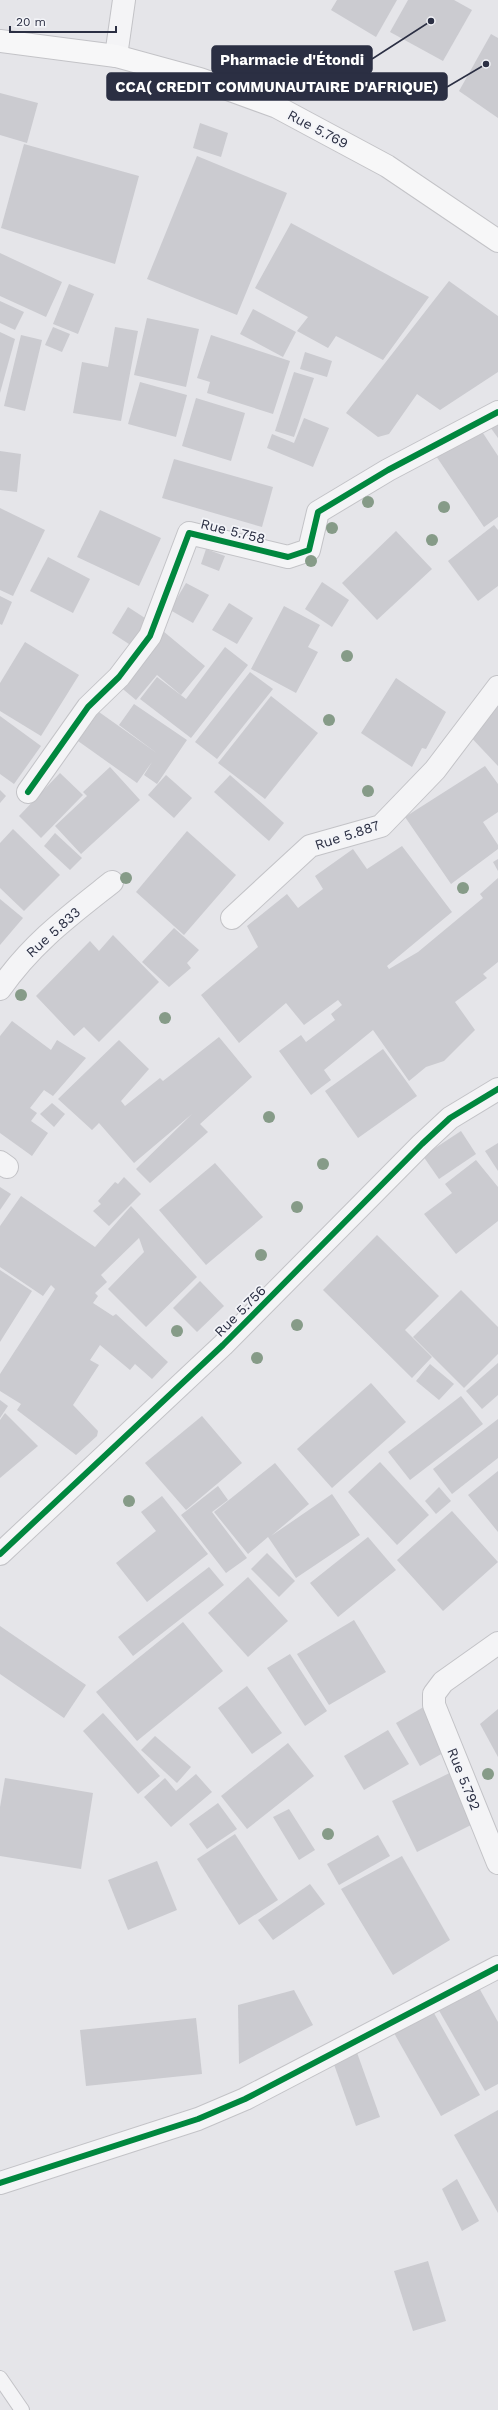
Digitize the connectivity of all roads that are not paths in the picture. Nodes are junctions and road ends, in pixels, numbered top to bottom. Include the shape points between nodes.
1 (124, 0) edge
2 (0, 41) edge
3 (116, 56) junction
4 (498, 241) edge
5 (498, 412) edge
6 (498, 687) edge
7 (28, 792) dead end
8 (112, 882) dead end
9 (232, 918) dead end
10 (0, 989) edge
11 (498, 1089) edge
12 (0, 1554) edge
13 (498, 1644) edge
14 (498, 1863) edge
15 (498, 1967) edge
16 (0, 2183) edge
17 (0, 2378) edge
18 (22, 2410) edge

1 - 3 street
2 - 3 main road, Rue 5.769
3 - 4 main road, Rue 5.769 via 200,79 277,107 387,166
5 - 7 street, Rue 5.758 via 388,470 318,512 309,550 288,557 189,533 150,636 119,677 88,707
6 - 9 street, Rue 5.887 via 435,770 381,826 310,846
8 - 10 street, Rue 5.833 via 47,934 16,965
11 - 12 street, Rue 5.756 via 450,1118 422,1144 223,1345
13 - 14 street, Rue 5.792 via 444,1682 434,1694 434,1706
15 - 16 street via 245,2099 198,2119
17 - 18 lane

